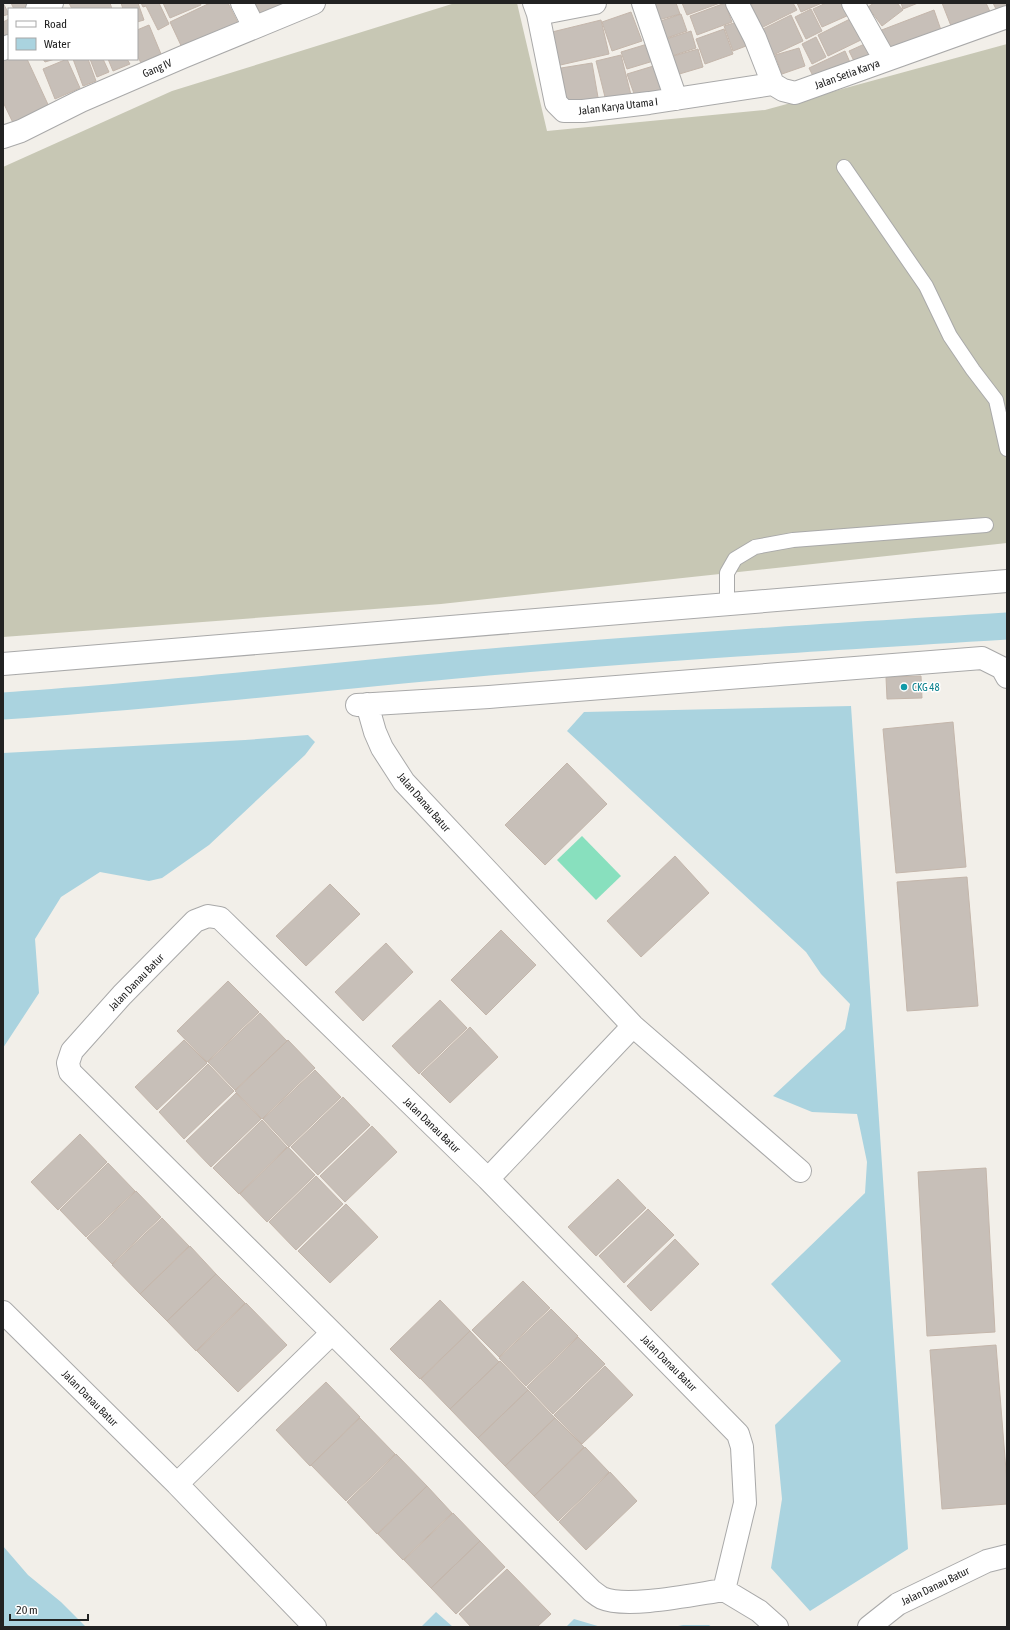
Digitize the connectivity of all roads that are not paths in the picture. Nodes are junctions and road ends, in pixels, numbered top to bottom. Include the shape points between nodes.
1 (52, 3) edge
2 (242, 3) edge
3 (314, 3) edge
4 (594, 3) edge
5 (643, 3) edge
6 (737, 3) edge
7 (853, 3) edge
8 (40, 8) edge
9 (536, 9) edge
10 (1007, 18) edge
11 (254, 27) junction
12 (885, 60) junction
13 (772, 84) junction
14 (676, 99) junction
15 (3, 137) edge
16 (844, 166) dead end
17 (1007, 449) edge
18 (986, 525) dead end
19 (1007, 581) edge
20 (727, 604) junction
21 (3, 664) edge
22 (1007, 677) edge
23 (633, 1026) junction
24 (800, 1171) dead end
25 (488, 1180) junction
26 (3, 1312) edge
27 (332, 1333) junction
28 (177, 1484) junction
29 (1007, 1556) edge
30 (724, 1590) junction
31 (316, 1627) edge
32 (776, 1627) edge
33 (869, 1627) edge

1 - 8 street
2 - 11 street
3 - 11 street, Gang IV
4 - 9 street
5 - 14 street
6 - 13 street via 755,38
7 - 12 street
9 - 14 street, Jalan Karya Utama I via 556,103 564,111 583,111
10 - 12 street, Jalan Setia Karya
11 - 15 street, Gang IV
12 - 13 street, Jalan Setia Karya via 795,93
13 - 14 street, Jalan Karya Utama I
16 - 17 lane via 926,286 950,336 996,400
18 - 20 lane via 793,540 755,547 735,559 727,573
19 - 20 street
20 - 21 street
22 - 23 street, Jalan Danau Batur via 1002,668 982,658 362,705 382,748 404,782
23 - 24 street, Jalan Danau Batur
23 - 25 street
25 - 27 street, Jalan Danau Batur via 220,918 208,916 195,921 122,995 72,1051 68,1063 70,1072
25 - 30 street, Jalan Danau Batur via 738,1434 742,1447 745,1503
26 - 28 street, Jalan Danau Batur
27 - 28 street
27 - 30 street, Jalan Danau Batur via 592,1591 602,1598 622,1601 655,1600
28 - 31 street, Jalan Danau Batur
29 - 33 street, Jalan Danau Batur via 987,1561 898,1604
30 - 32 street via 759,1612

